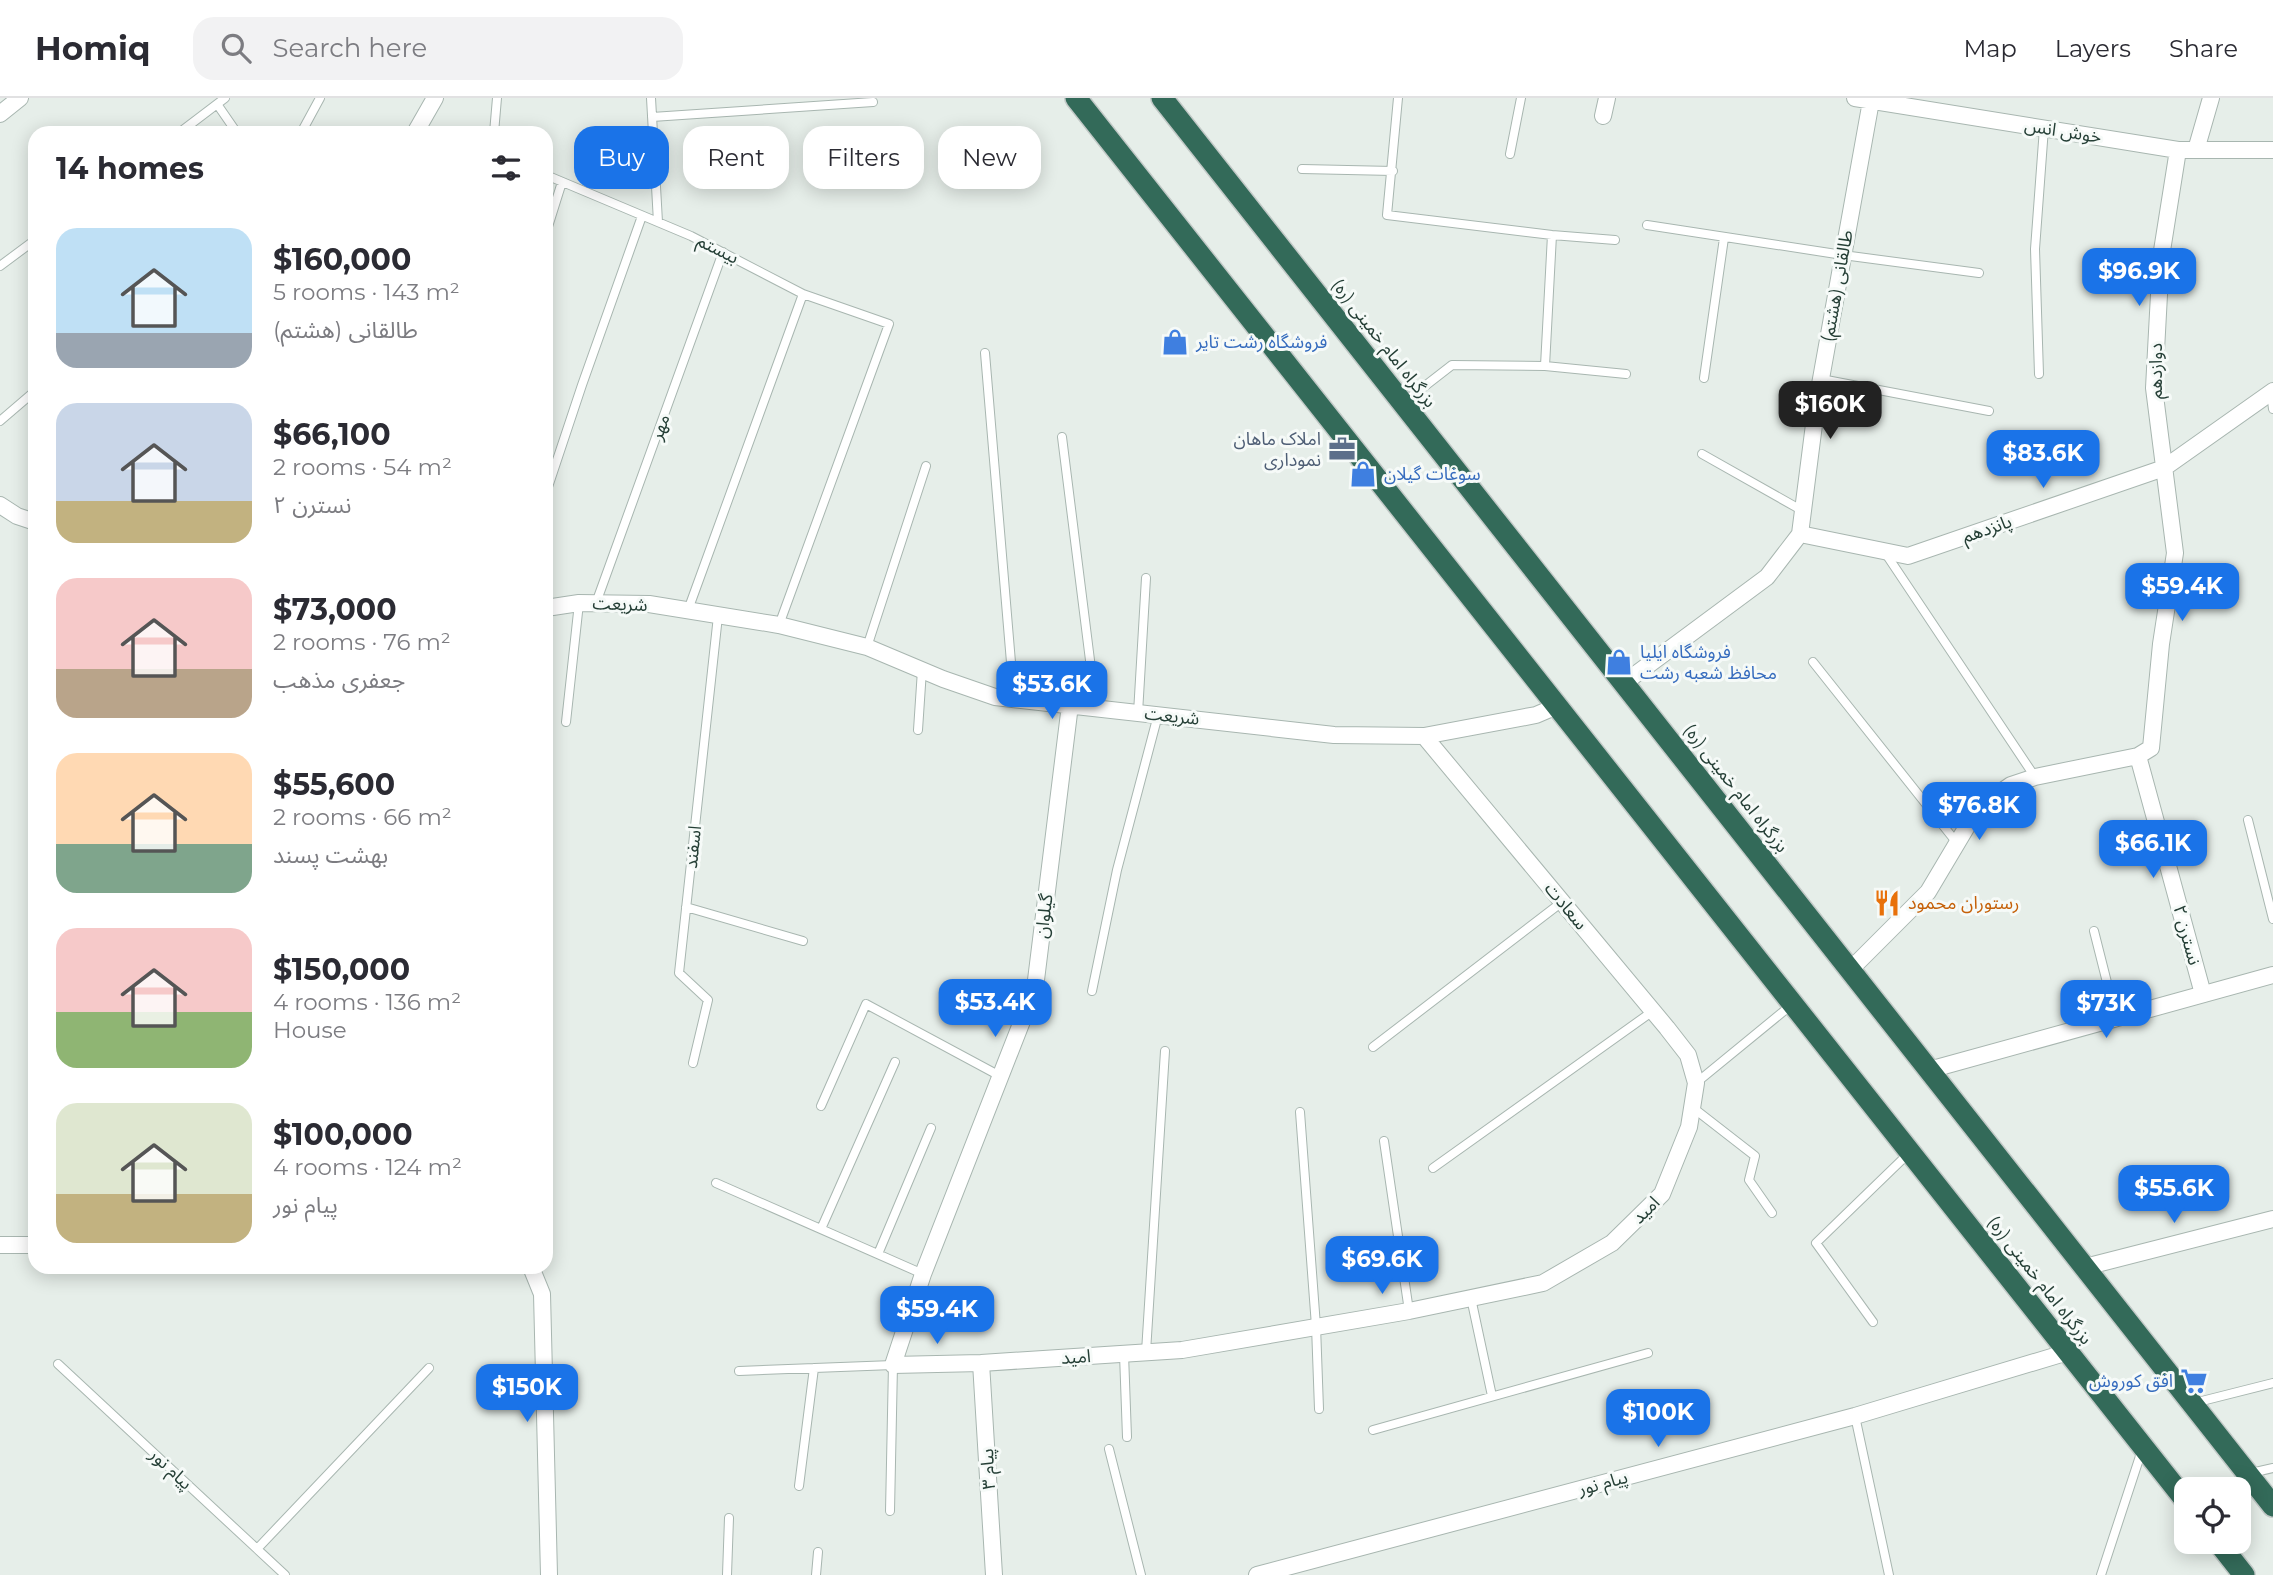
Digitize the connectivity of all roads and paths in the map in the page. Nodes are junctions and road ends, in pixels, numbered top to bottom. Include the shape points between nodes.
1 (20, 98) edge
2 (225, 98) edge
3 (320, 98) edge
4 (435, 98) edge
5 (497, 98) edge
6 (651, 98) edge
7 (1076, 98) edge
8 (1162, 98) edge
9 (1398, 98) edge
10 (1521, 98) edge
11 (1607, 98) edge
12 (2211, 98) edge
13 (1863, 99) edge
14 (873, 102) dead end
15 (217, 104) junction
16 (1940, 105) edge
17 (0, 114) edge
18 (1603, 116) dead end
19 (652, 117) junction
20 (188, 126) edge
21 (232, 126) edge
22 (305, 126) edge
23 (419, 126) edge
24 (495, 126) edge
25 (2044, 128) junction
26 (2178, 150) junction
27 (2196, 150) junction
28 (2273, 150) edge
29 (1510, 154) dead end
30 (1302, 169) dead end
31 (1393, 171) junction
32 (553, 178) edge
33 (562, 182) junction
34 (553, 211) edge
35 (642, 216) junction
36 (658, 222) junction
37 (1647, 225) dead end
38 (1552, 235) junction
39 (1724, 238) junction
40 (1615, 240) dead end
41 (28, 245) edge
42 (723, 252) junction
43 (1843, 255) junction
44 (0, 266) edge
45 (1979, 273) dead end
46 (803, 294) junction
47 (985, 353) dead end
48 (1545, 366) junction
49 (1626, 374) dead end
50 (2039, 374) dead end
51 (1704, 378) dead end
52 (1821, 379) junction
53 (28, 397) edge
54 (2272, 398) edge
55 (1403, 403) junction
56 (1989, 411) dead end
57 (0, 421) edge
58 (1062, 437) dead end
59 (1702, 454) dead end
60 (926, 466) dead end
61 (2164, 468) junction
62 (553, 472) edge
63 (0, 505) edge
64 (1803, 511) junction
65 (28, 520) edge
66 (1800, 534) junction
67 (1884, 551) junction
68 (1146, 579) dead end
69 (579, 603) junction
70 (596, 603) junction
71 (553, 607) edge
72 (687, 611) junction
73 (718, 616) junction
74 (779, 625) junction
75 (867, 647) junction
76 (1813, 662) dead end
77 (922, 670) junction
78 (1624, 683) junction
79 (1014, 698) junction
80 (1070, 705) junction
81 (1557, 706) junction
82 (1096, 708) junction
83 (1138, 713) junction
84 (1157, 715) junction
85 (566, 722) dead end
86 (918, 730) dead end
87 (1424, 736) junction
88 (2138, 756) junction
89 (2035, 777) junction
90 (2248, 820) dead end
91 (1957, 843) junction
92 (1562, 902) junction
93 (686, 907) junction
94 (2273, 919) edge
95 (2094, 932) dead end
96 (803, 941) dead end
97 (1850, 970) junction
98 (2273, 975) edge
99 (1092, 991) dead end
100 (2203, 994) junction
101 (1793, 1004) junction
102 (1654, 1011) junction
103 (2116, 1018) junction
104 (1373, 1047) dead end
105 (1165, 1051) dead end
106 (895, 1062) dead end
107 (693, 1063) dead end
108 (1929, 1070) junction
109 (1000, 1076) junction
110 (1696, 1083) junction
111 (821, 1106) dead end
112 (1692, 1107) junction
113 (1300, 1112) dead end
114 (931, 1128) dead end
115 (1384, 1141) dead end
116 (1910, 1152) junction
117 (1433, 1168) dead end
118 (716, 1183) dead end
119 (1772, 1213) dead end
120 (2273, 1219) edge
121 (821, 1228) junction
122 (0, 1245) edge
123 (28, 1245) edge
124 (878, 1254) junction
125 (2085, 1267) junction
126 (534, 1274) edge
127 (923, 1274) junction
128 (1471, 1298) junction
129 (1409, 1311) junction
130 (1873, 1322) dead end
131 (1316, 1326) junction
132 (1146, 1352) junction
133 (2068, 1352) junction
134 (1124, 1353) junction
135 (1648, 1353) dead end
136 (981, 1363) junction
137 (58, 1364) dead end
138 (893, 1365) junction
139 (429, 1368) dead end
140 (814, 1368) junction
141 (739, 1371) dead end
142 (2273, 1383) edge
143 (1492, 1396) junction
144 (2192, 1403) junction
145 (1319, 1409) dead end
146 (1855, 1416) junction
147 (1373, 1430) dead end
148 (1128, 1437) dead end
149 (2143, 1447) junction
150 (1108, 1449) dead end
151 (2273, 1468) edge
152 (2248, 1474) junction
153 (799, 1486) dead end
154 (2174, 1486) edge
155 (2273, 1506) edge
156 (890, 1511) dead end
157 (729, 1518) dead end
158 (257, 1549) junction
159 (818, 1552) dead end
160 (2227, 1554) edge
161 (285, 1575) edge
162 (549, 1575) edge
163 (727, 1575) edge
164 (816, 1575) edge
165 (994, 1575) edge
166 (1141, 1575) edge
167 (1257, 1575) edge
168 (1889, 1575) edge
169 (2101, 1575) edge
170 (2244, 1575) edge

1 - 17 street
2 - 15 lane
3 - 22 lane
4 - 23 street
5 - 24 lane
6 - 19 lane
7 - 81 highway, بزرگراه امام خمینی (ره)
8 - 55 highway, بزرگراه امام خمینی (ره)
9 - 31 lane
10 - 29 lane
11 - 18 street
12 - 27 street
13 - 16 street, خوش انس
13 - 43 street, طالقانی (هشتم)
14 - 19 lane
15 - 20 lane
15 - 21 lane
16 - 25 street, خوش انس
19 - 36 lane
25 - 26 street, خوش انس
25 - 50 lane via 2035,248
26 - 27 street, خوش انس
26 - 61 street, دوازدهم via 2161,257 2154,388
27 - 28 street, خوش انس
30 - 31 lane
31 - 38 lane via 1387,215
32 - 33 lane, بیستم
33 - 34 lane
33 - 35 lane, بیستم
35 - 36 lane, بیستم
35 - 62 lane
36 - 42 lane, بیستم
37 - 39 lane
38 - 40 lane
38 - 48 lane
39 - 43 lane
39 - 51 lane
41 - 44 lane
42 - 46 lane, بیستم
42 - 70 lane, مهر
43 - 45 lane
43 - 52 street, طالقانی (هشتم)
46 - 72 lane
46 - 74 lane, بیستم via 890,324
47 - 79 lane
48 - 49 lane
48 - 55 lane via 1452,365
52 - 56 lane
52 - 64 street, طالقانی (هشتم)
53 - 57 lane
54 - 61 street, پانزدهم
55 - 78 highway, بزرگراه امام خمینی (ره)
58 - 82 lane
59 - 64 lane
60 - 75 lane
61 - 67 street, پانزدهم via 1908,556
61 - 88 street, دوازدهم via 2175,553 2151,748
63 - 65 street
64 - 66 street, طالقانی (هشتم)
66 - 67 street, پانزدهم
66 - 78 street via 1767,577
67 - 89 lane
68 - 83 lane
69 - 70 street, شریعت
69 - 71 street, شریعت
69 - 85 lane
70 - 72 street, شریعت via 649,604
72 - 73 street, شریعت
73 - 74 street, شریعت
73 - 93 lane, اسفند
74 - 75 street, شریعت
75 - 77 street, شریعت
76 - 91 lane
77 - 79 street, شریعت via 995,697
77 - 86 lane
78 - 97 highway, بزرگراه امام خمینی (ره)
79 - 80 street, شریعت
80 - 82 street, شریعت
80 - 109 street, گیلوان via 1035,988
81 - 87 street, شریعت via 1536,715
81 - 101 highway, بزرگراه امام خمینی (ره)
82 - 83 street, شریعت
83 - 84 street, شریعت
84 - 87 street, شریعت via 1334,735
84 - 99 lane
87 - 92 street, سعادت
88 - 89 street
88 - 100 street, نسترن ۲
89 - 91 street via 2011,785 1978,808
90 - 94 lane
91 - 97 street via 1928,892
92 - 102 street, سعادت
92 - 104 lane
93 - 96 lane
93 - 107 lane, اسفند via 679,973 708,1000
95 - 103 lane
97 - 108 highway, بزرگراه امام خمینی (ره)
98 - 100 street
100 - 103 street
101 - 110 lane
101 - 116 highway, بزرگراه امام خمینی (ره)
102 - 110 street, سعادت via 1688,1055
102 - 117 lane
103 - 108 street
105 - 132 lane
106 - 121 lane
108 - 125 highway, بزرگراه امام خمینی (ره)
109 - 111 lane via 866,1004
109 - 127 street, گیلوان
110 - 112 street, امید
112 - 119 lane via 1755,1156 1749,1180
112 - 128 street, امید via 1689,1127 1662,1194 1612,1243 1543,1283
113 - 131 lane
114 - 124 lane
115 - 129 lane
116 - 130 lane via 1816,1243
116 - 133 highway, بزرگراه امام خمینی (ره)
118 - 121 lane
120 - 125 street
121 - 124 lane
122 - 123 street
124 - 127 lane
125 - 144 highway, بزرگراه امام خمینی (ره)
126 - 162 street via 542,1294
127 - 138 street, گیلوان
128 - 129 street, امید
128 - 143 lane
129 - 131 street, امید
131 - 132 street, امید
131 - 145 lane
132 - 134 street, امید
133 - 146 street, پیام نور
133 - 149 highway, بزرگراه امام خمینی (ره)
134 - 136 street, امید
134 - 148 lane
135 - 143 lane
136 - 138 street, امید
136 - 165 street, پیام ۳
137 - 158 lane, پیام نور
138 - 140 lane, امید
138 - 156 lane
139 - 158 lane
140 - 141 lane, امید
140 - 153 lane
142 - 144 lane
143 - 147 lane
144 - 152 highway, بزرگراه امام خمینی (ره)
146 - 167 street, پیام نور
146 - 168 lane
149 - 154 highway, بزرگراه امام خمینی (ره)
149 - 169 lane
150 - 166 lane
151 - 152 lane
152 - 155 highway, بزرگراه امام خمینی (ره)
157 - 163 lane
158 - 161 lane, پیام نور
159 - 164 lane
160 - 170 highway

